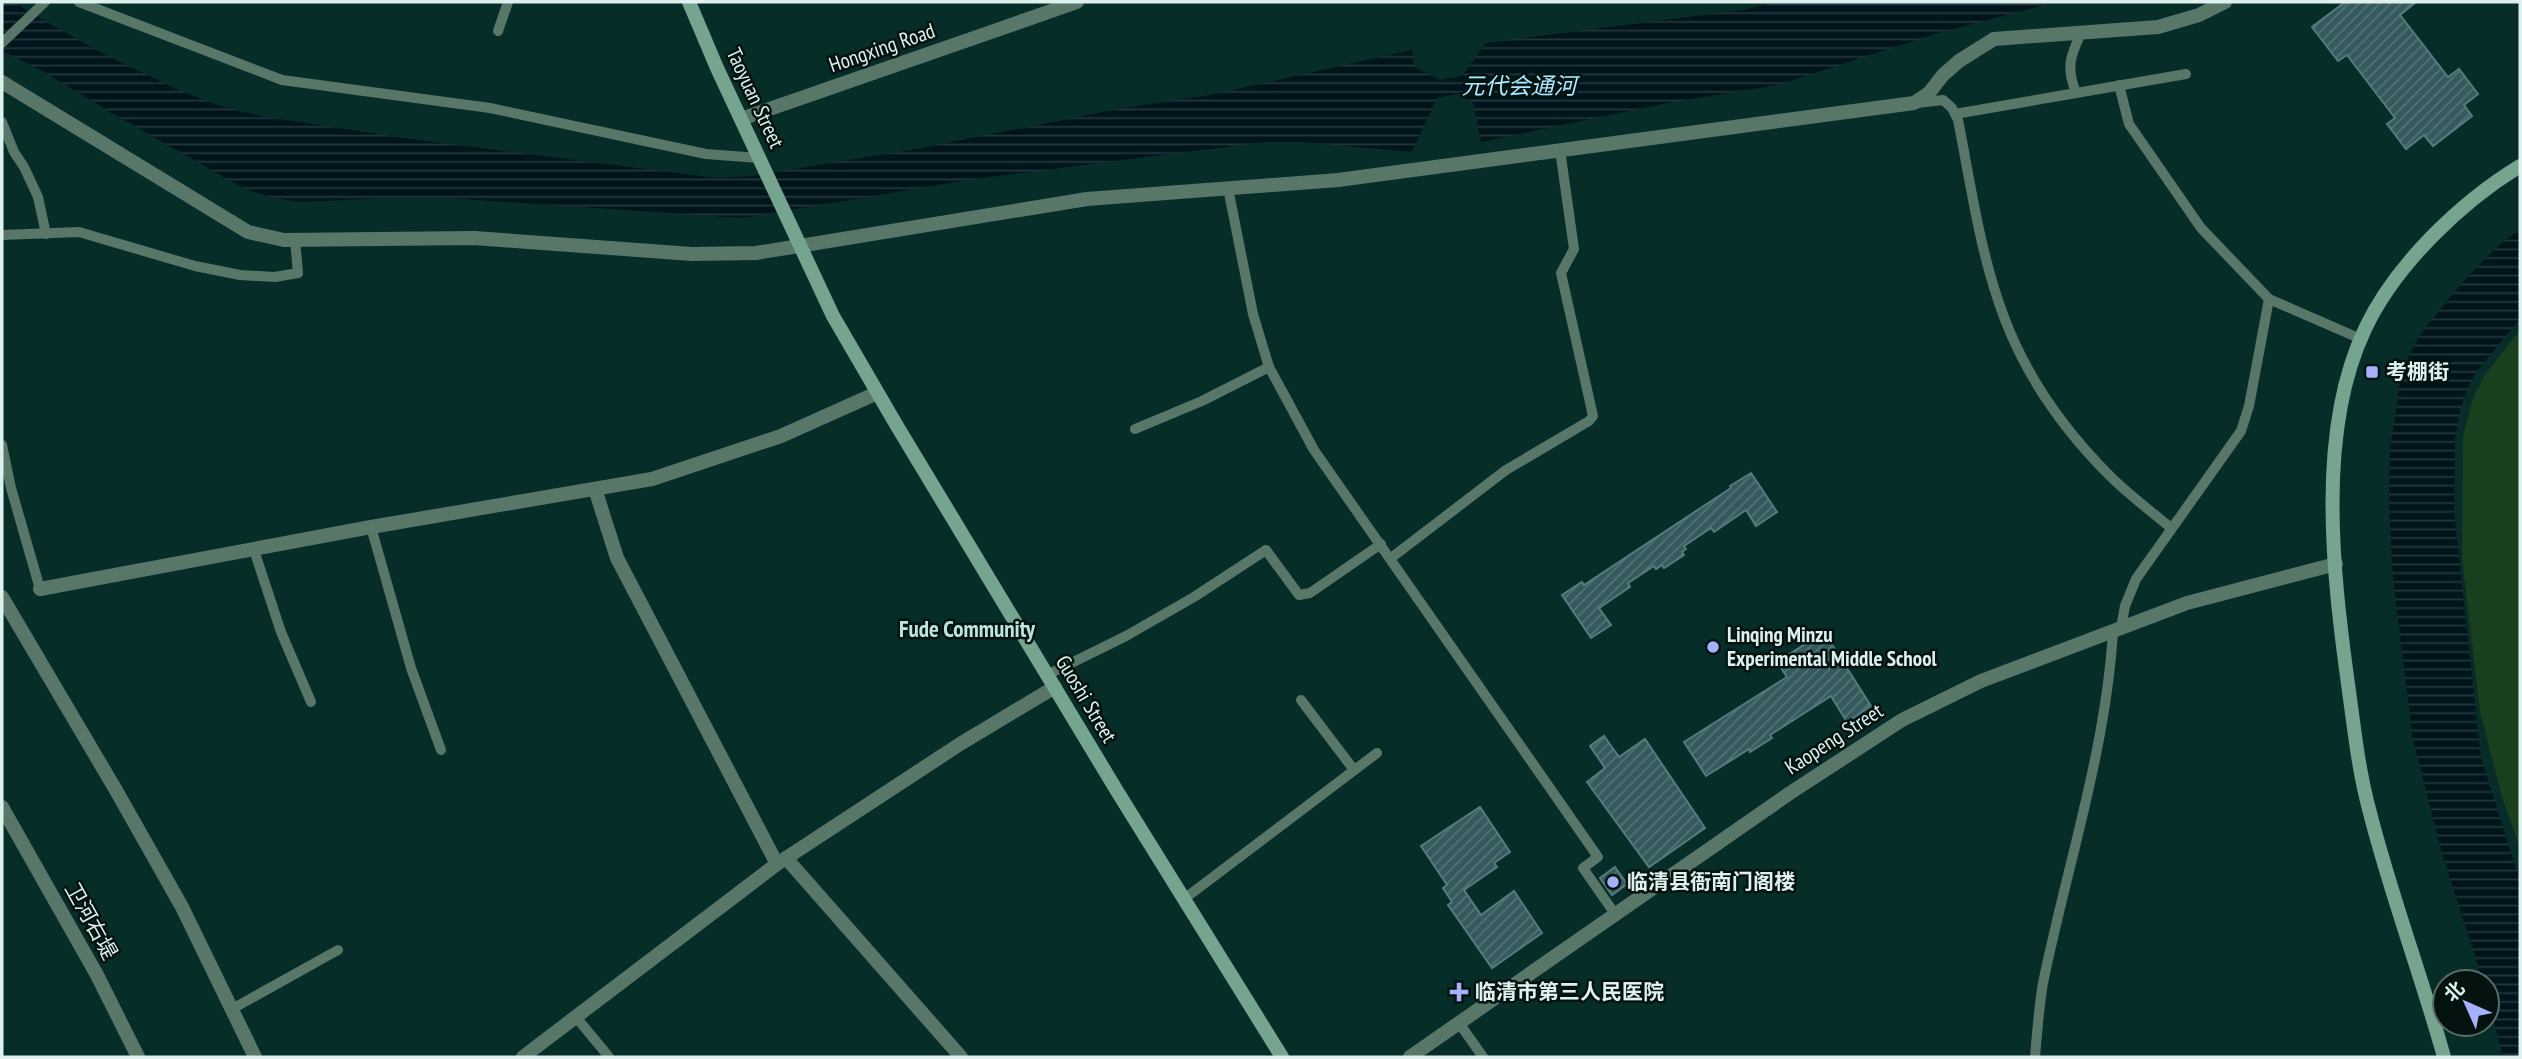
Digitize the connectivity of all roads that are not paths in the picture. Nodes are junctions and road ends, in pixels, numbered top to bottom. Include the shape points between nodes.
1 (45, 2) edge
2 (79, 2) edge
3 (508, 2) edge
4 (689, 2) edge
5 (1077, 2) edge
6 (2225, 2) edge
7 (498, 31) dead end
8 (2081, 33) junction
9 (2, 43) edge
10 (2186, 74) dead end
11 (2, 82) edge
12 (2119, 85) junction
13 (2076, 93) junction
14 (1914, 103) junction
15 (1955, 114) junction
16 (741, 120) junction
17 (2, 122) edge
18 (1560, 150) junction
19 (759, 158) junction
20 (2520, 166) edge
21 (1228, 188) junction
22 (784, 211) joint
23 (46, 234) junction
24 (2, 235) edge
25 (295, 240) junction
26 (800, 246) junction
27 (2269, 299) junction
28 (2361, 339) junction
29 (1269, 367) junction
30 (877, 393) junction
31 (1135, 429) dead end
32 (2, 445) edge
33 (595, 489) junction
34 (371, 527) junction
35 (2171, 528) junction
36 (1381, 544) junction
37 (254, 550) junction
38 (1391, 558) junction
39 (2336, 564) junction
40 (40, 589) joint
41 (2, 597) edge
42 (2117, 629) junction
43 (1051, 681) junction
44 (1301, 700) dead end
45 (311, 702) dead end
46 (441, 750) dead end
47 (1377, 753) dead end
48 (1354, 770) junction
49 (2, 807) edge
50 (781, 861) junction
51 (1184, 899) junction
52 (1615, 914) junction
53 (338, 950) dead end
54 (232, 1009) junction
55 (576, 1017) junction
56 (1459, 1023) junction
57 (138, 1057) edge
58 (255, 1057) edge
59 (523, 1057) edge
60 (609, 1057) edge
61 (961, 1057) edge
62 (1282, 1057) edge
63 (1410, 1057) edge
64 (1483, 1057) edge
65 (2035, 1057) edge
66 (2444, 1057) edge

1 - 9 lane
2 - 19 lane via 282,80 490,108 706,154
3 - 7 lane
4 - 16 street, Taoyuan Street
5 - 16 street, Hongxing Road
6 - 8 street via 2158,27
8 - 13 lane via 2069,61
8 - 14 street via 1994,39 1959,61
10 - 12 lane
11 - 25 street via 248,232
12 - 13 lane
12 - 27 lane via 2130,124 2149,154 2201,228
13 - 15 lane
14 - 15 lane via 1943,100
14 - 18 street
15 - 35 lane via 1981,237 2003,316 2020,352 2069,429 2110,476
16 - 19 street, Taoyuan Street
17 - 23 lane via 38,197
18 - 21 street via 1338,180
18 - 38 lane via 1574,248 1561,273 1593,416 1506,470
19 - 22 street, Taoyuan Street
20 - 28 street via 2437,231 2389,290
21 - 26 street via 1087,199
21 - 29 lane via 1253,314
22 - 26 street, Guoshi Street
23 - 24 lane
23 - 25 lane via 79,232 195,266 275,277 298,274
25 - 26 street via 474,238 692,254 756,253
26 - 30 street, Guoshi Street
27 - 28 lane
27 - 35 lane via 2241,430
28 - 39 street via 2340,405 2333,472
29 - 31 lane
29 - 36 lane via 1314,450
30 - 33 street via 781,436 652,479
30 - 43 street, Guoshi Street
32 - 40 lane
33 - 34 street
33 - 50 street via 617,558
34 - 37 street
34 - 46 lane via 411,668
35 - 42 lane via 2136,579
36 - 38 lane
36 - 43 lane via 1310,593 1299,595 1266,550
37 - 40 street
37 - 45 lane via 281,632
38 - 52 lane via 1598,857 1583,868
39 - 42 street, Kaopeng Street via 2187,603
39 - 66 street via 2357,753 2368,807
41 - 54 street via 182,907
42 - 52 street, Kaopeng Street via 1981,681 1902,720
42 - 65 lane via 2091,776 2043,985
43 - 50 street
43 - 51 street, Guoshi Street
44 - 48 lane
47 - 48 lane
48 - 51 lane
49 - 57 street, 卫河右堤
50 - 55 street
50 - 61 street
51 - 62 street, Guoshi Street
52 - 56 street, Kaopeng Street
53 - 54 lane
54 - 58 street
55 - 59 street
55 - 60 lane
56 - 63 street, Kaopeng Street
56 - 64 lane

